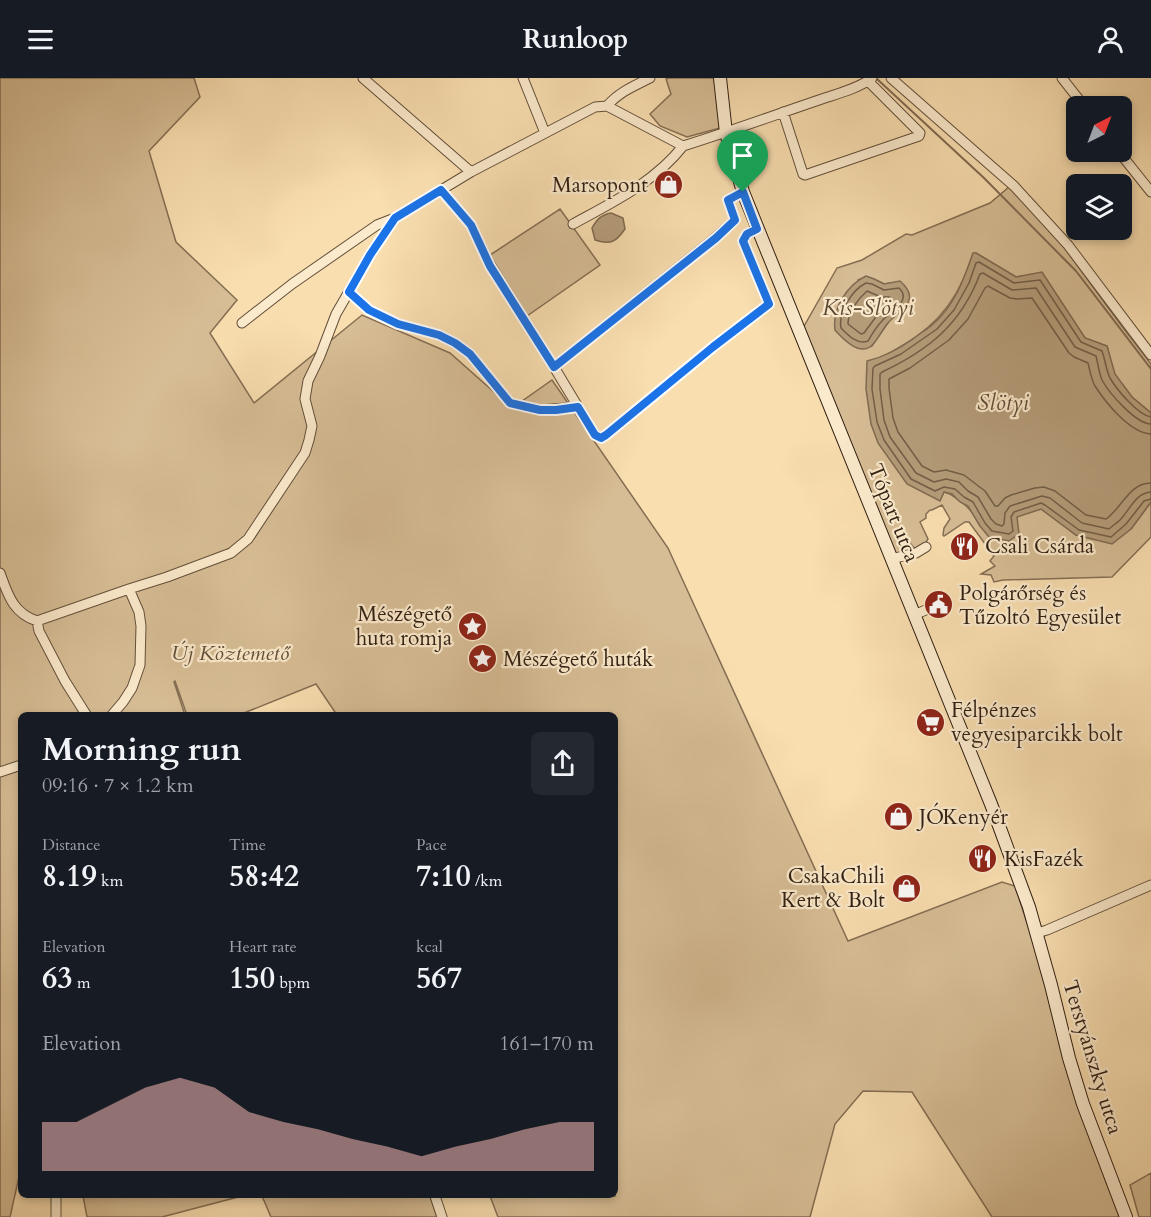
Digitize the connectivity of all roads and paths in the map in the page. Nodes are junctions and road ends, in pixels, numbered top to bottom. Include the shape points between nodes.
1 (363, 78) edge
2 (523, 78) edge
3 (650, 78) edge
4 (720, 78) edge
5 (891, 78) edge
6 (1062, 78) edge
7 (870, 80) edge
8 (855, 82) edge
9 (1076, 96) edge
10 (607, 106) junction
11 (783, 112) junction
12 (545, 133) junction
13 (726, 133) junction
14 (683, 146) junction
15 (1127, 162) edge
16 (471, 172) junction
17 (441, 190) junction
18 (743, 192) junction
19 (1151, 192) edge
20 (395, 218) junction
21 (735, 220) junction
22 (573, 224) dead end
23 (757, 229) junction
24 (743, 241) junction
25 (349, 292) junction
26 (242, 323) dead end
27 (1151, 355) edge
28 (554, 367) junction
29 (578, 407) junction
30 (926, 547) dead end
31 (891, 559) junction
32 (0, 573) edge
33 (129, 588) junction
34 (935, 606) dead end
35 (914, 615) junction
36 (37, 621) junction
37 (84, 712) edge
38 (114, 712) edge
39 (18, 766) edge
40 (0, 772) edge
41 (1151, 885) edge
42 (1029, 907) joint
43 (1037, 933) junction
44 (56, 1198) edge
45 (436, 1198) edge
46 (56, 1217) edge
47 (442, 1217) edge
48 (1126, 1217) edge

1 - 16 street
2 - 12 street
3 - 10 street via 623,92
4 - 13 main road, Tópart utca
5 - 27 street via 1014,186 1074,252
6 - 9 street
7 - 8 street
7 - 11 street via 919,136 805,175
8 - 11 street
10 - 12 street via 595,107
10 - 14 street
11 - 13 street
12 - 16 street
13 - 14 street
13 - 18 main road, Tópart utca
14 - 22 street via 635,190
15 - 19 street
16 - 17 street
17 - 20 street
17 - 28 street via 471,225 490,266
18 - 21 street via 728,200
18 - 23 main road, Tópart utca
20 - 25 street
20 - 26 street via 377,225
21 - 24 street
21 - 28 street
23 - 24 street
23 - 31 main road, Tópart utca
24 - 29 street via 769,304 601,438 595,435
25 - 29 street via 369,310 398,324 455,343 470,354 510,403 540,410
25 - 33 street via 308,381 305,399 312,426 305,453 248,538 231,553
28 - 29 street
30 - 31 street
31 - 35 main road, Tópart utca
32 - 36 street via 16,609
33 - 36 street
33 - 38 street via 141,626 140,665 132,688
34 - 35 street
35 - 42 main road, Tópart utca
36 - 37 street
39 - 40 street
41 - 43 street
42 - 43 main road, Terstyánszky utca
43 - 48 main road, Terstyánszky utca via 1068,1058
44 - 46 street
45 - 47 street

